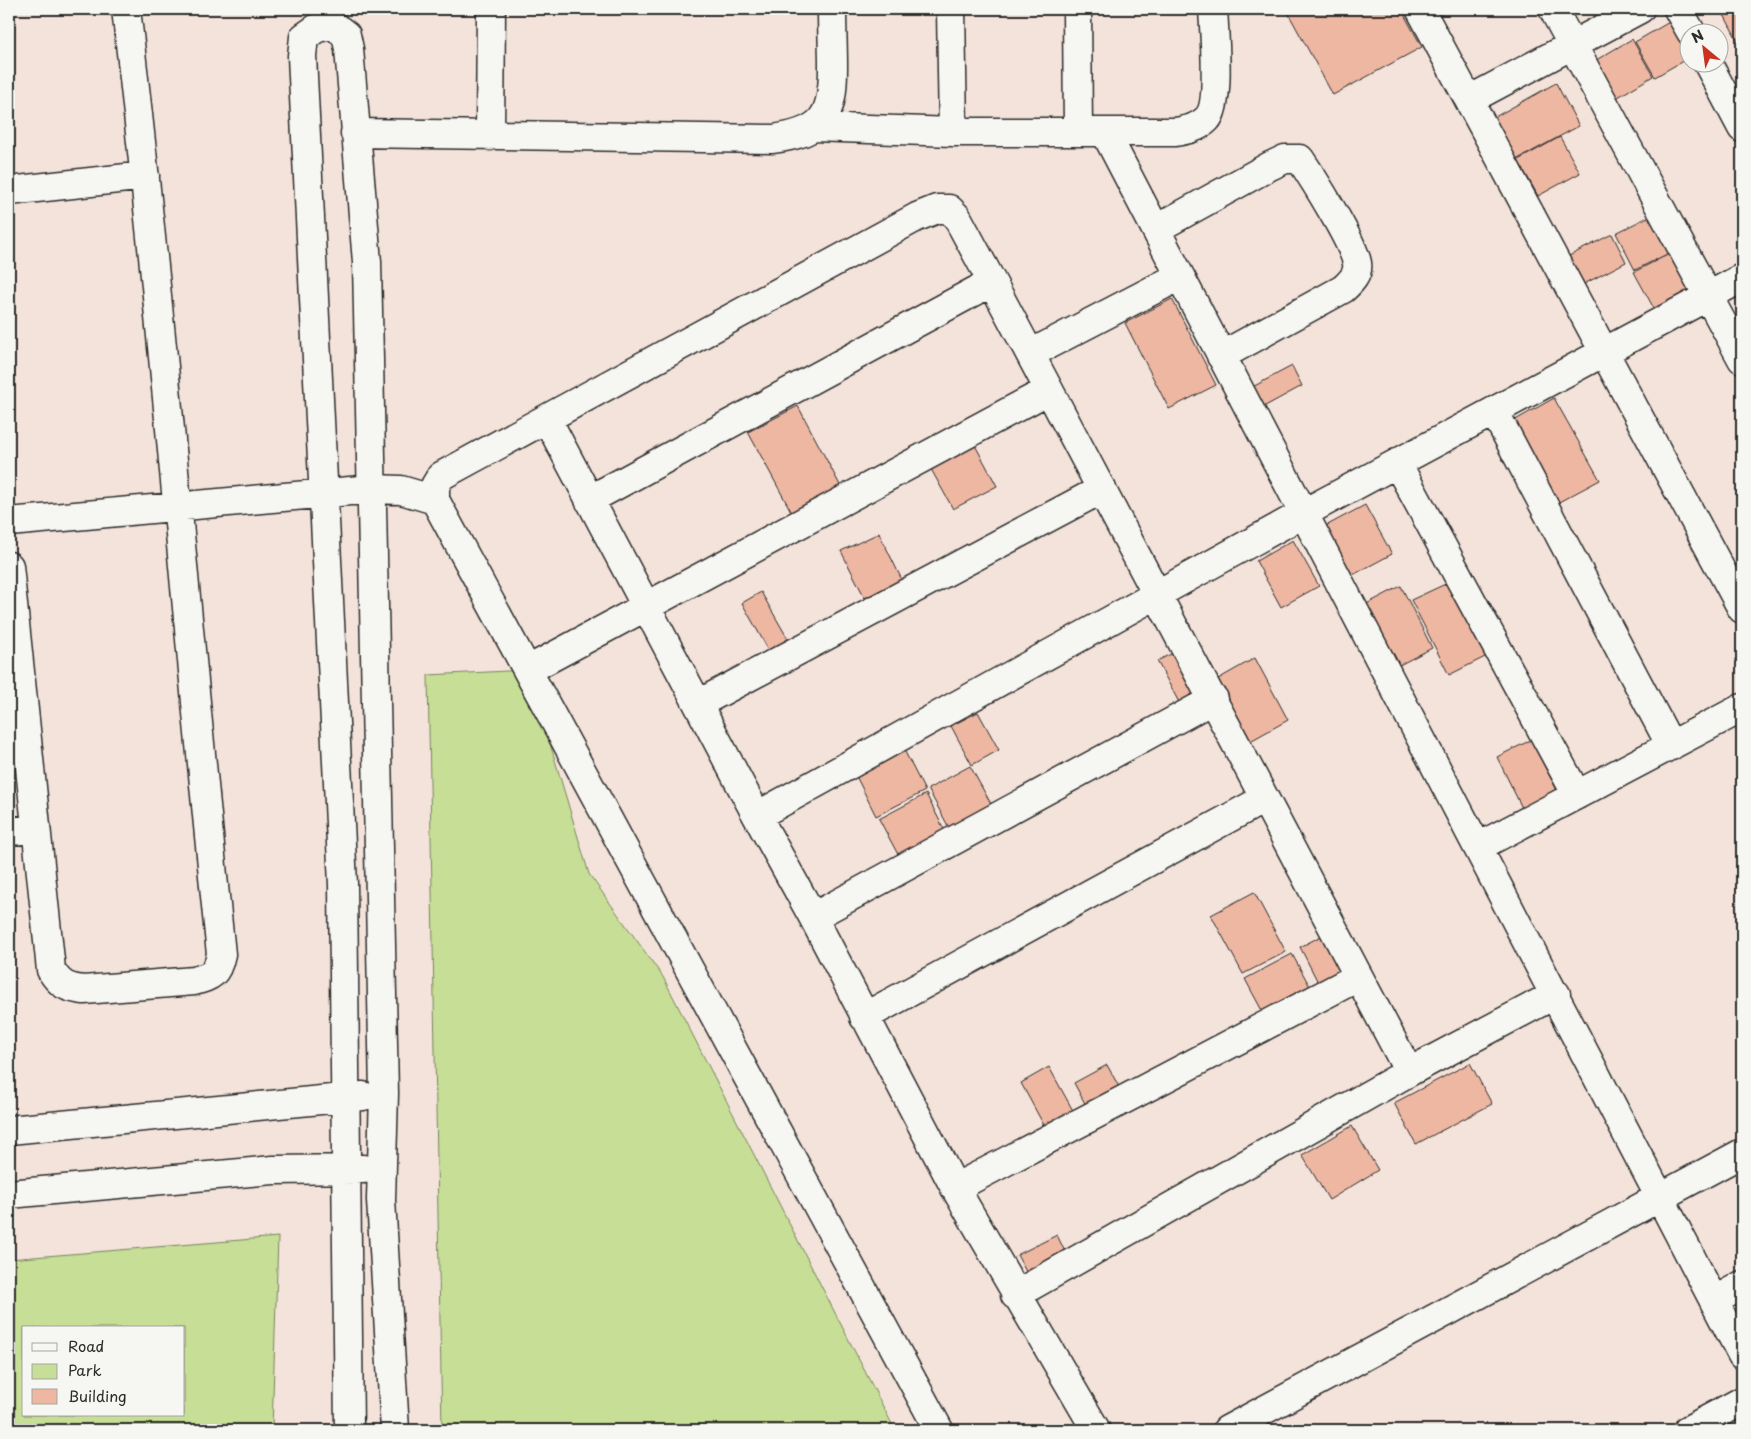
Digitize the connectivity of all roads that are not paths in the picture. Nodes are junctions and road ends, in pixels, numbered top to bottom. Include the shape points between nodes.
1 (126, 9) edge
2 (491, 9) edge
3 (832, 9) edge
4 (952, 9) edge
5 (1077, 9) edge
6 (1213, 9) edge
7 (1420, 9) edge
8 (1553, 9) edge
9 (1640, 9) edge
10 (1678, 9) edge
11 (1685, 22) edge
12 (1574, 44) junction
13 (1712, 72) edge
14 (1469, 100) junction
15 (813, 127) junction
16 (1742, 128) edge
17 (953, 132) junction
18 (1078, 132) junction
19 (1105, 132) junction
20 (354, 133) junction
21 (490, 136) junction
22 (145, 176) junction
23 (9, 191) edge
24 (1156, 229) junction
25 (1180, 276) junction
26 (1742, 278) edge
27 (992, 282) junction
28 (1710, 295) junction
29 (1604, 352) junction
30 (1030, 354) junction
31 (1221, 356) junction
32 (1742, 359) edge
33 (1049, 390) junction
34 (1494, 411) junction
35 (547, 419) junction
36 (1397, 463) junction
37 (372, 489) junction
38 (1102, 489) junction
39 (324, 492) junction
40 (436, 500) junction
41 (590, 500) junction
42 (176, 506) junction
43 (1304, 513) junction
44 (9, 522) edge
45 (9, 566) edge
46 (1156, 594) junction
47 (646, 606) junction
48 (1742, 608) edge
49 (14, 666) edge
50 (528, 670) junction
51 (1214, 699) junction
52 (698, 704) junction
53 (1742, 708) edge
54 (1671, 746) junction
55 (1577, 795) junction
56 (1264, 799) junction
57 (757, 816) junction
58 (22, 830) edge
59 (1478, 847) junction
60 (813, 917) junction
61 (1358, 977) junction
62 (1556, 994) junction
63 (864, 1017) junction
64 (1409, 1072) junction
65 (384, 1093) junction
66 (345, 1099) junction
67 (9, 1130) edge
68 (1742, 1153) edge
69 (346, 1167) junction
70 (382, 1170) junction
71 (955, 1188) junction
72 (9, 1194) edge
73 (1659, 1196) junction
74 (1742, 1285) edge
75 (1015, 1295) junction
76 (1714, 1301) junction
77 (1742, 1355) edge
78 (1742, 1401) edge
79 (349, 1430) edge
80 (395, 1430) edge
81 (940, 1430) edge
82 (1096, 1430) edge
83 (1227, 1430) edge
84 (1688, 1430) edge

1 - 22 street
2 - 21 street
3 - 15 street via 833,95 829,110
4 - 17 street
5 - 18 street
6 - 19 street via 1216,83 1208,118 1195,128 1175,132
7 - 14 street
8 - 12 street
9 - 12 street
10 - 11 street
12 - 14 street
12 - 28 street
13 - 16 street
14 - 29 street
15 - 17 street
15 - 21 street via 793,136 773,139
17 - 18 street
18 - 19 street
19 - 24 street
20 - 21 street
20 - 37 street via 366,262
20 - 39 street via 346,35 333,25 317,28 304,37 302,56
22 - 23 street
22 - 42 street
24 - 25 street
24 - 31 street via 1270,166 1286,159 1300,159 1351,248 1357,264 1354,278 1343,289
25 - 30 street
25 - 31 street
26 - 28 street
27 - 30 street
27 - 35 street via 957,217 949,209 936,209
27 - 41 street
28 - 29 street
28 - 32 street
29 - 34 street
29 - 48 street
30 - 33 street
31 - 43 street
33 - 38 street
33 - 47 street
34 - 36 street
34 - 54 street
35 - 40 street via 441,476 435,486
35 - 41 street
36 - 43 street
36 - 55 street
37 - 39 street
37 - 40 street via 402,490
37 - 65 street
38 - 46 street
38 - 52 street
39 - 42 street
39 - 66 street via 343,884
40 - 50 street
41 - 47 street
42 - 44 street
42 - 58 street via 221,954 219,967 210,976 194,981 84,990 67,988 58,982 51,970
43 - 46 street
43 - 59 street
45 - 49 street
46 - 51 street
46 - 57 street
47 - 50 street
47 - 52 street
49 - 58 street
50 - 81 street
51 - 56 street
51 - 60 street
52 - 57 street
53 - 54 street
54 - 55 street
55 - 59 street
56 - 61 street
56 - 63 street
57 - 60 street
59 - 62 street
60 - 63 street
61 - 64 street
61 - 71 street
62 - 64 street
62 - 73 street
63 - 71 street
64 - 75 street
65 - 66 street
65 - 70 street
66 - 67 street
66 - 69 street
68 - 73 street
69 - 70 street
69 - 72 street via 273,1170
69 - 79 street
70 - 80 street
71 - 75 street
73 - 76 street
73 - 83 street
74 - 76 street
75 - 82 street
76 - 77 street
78 - 84 street

